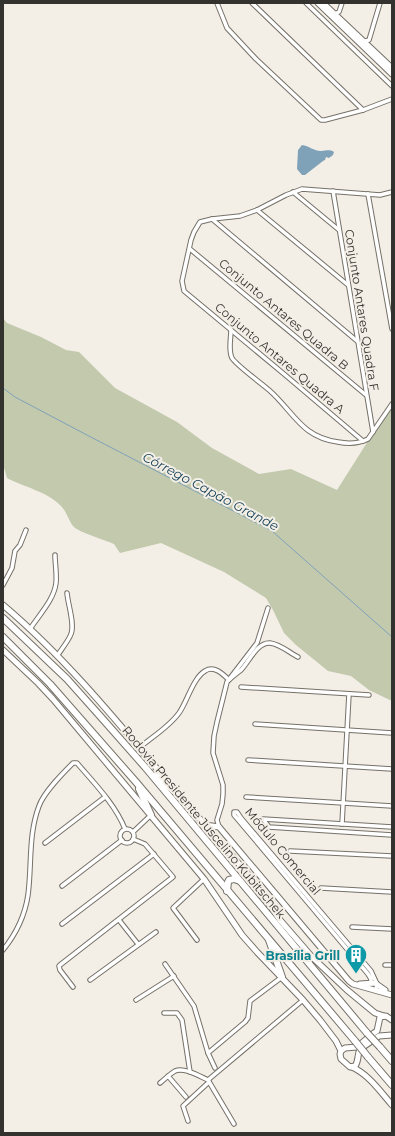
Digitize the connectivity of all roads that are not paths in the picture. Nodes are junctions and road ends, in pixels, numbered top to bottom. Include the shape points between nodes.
1 (217, 3) edge
2 (252, 3) edge
3 (306, 3) edge
4 (318, 3) edge
5 (323, 3) edge
6 (342, 3) edge
7 (380, 3) edge
8 (333, 15) junction
9 (362, 43) junction
10 (391, 71) edge
11 (392, 86) edge
12 (392, 99) edge
13 (363, 110) junction
14 (333, 191) junction
15 (293, 192) junction
16 (392, 192) edge
17 (368, 194) junction
18 (257, 210) junction
19 (212, 219) junction
20 (339, 230) junction
21 (190, 249) junction
22 (348, 285) junction
23 (392, 329) edge
24 (231, 330) junction
25 (357, 341) junction
26 (366, 395) junction
27 (392, 404) edge
28 (373, 432) junction
29 (363, 442) junction
30 (26, 530) dead end
31 (55, 555) dead end
32 (3, 585) edge
33 (67, 593) dead end
34 (3, 605) edge
35 (268, 608) dead end
36 (3, 618) edge
37 (30, 629) junction
38 (3, 637) edge
39 (3, 650) edge
40 (57, 656) junction
41 (298, 657) dead end
42 (229, 680) junction
43 (241, 686) dead end
44 (350, 694) junction
45 (369, 695) dead end
46 (255, 724) dead end
47 (347, 730) junction
48 (392, 733) edge
49 (139, 748) junction
50 (248, 760) dead end
51 (145, 767) junction
52 (345, 767) junction
53 (392, 769) edge
54 (136, 782) junction
55 (105, 797) junction
56 (181, 797) junction
57 (246, 797) dead end
58 (343, 803) junction
59 (392, 806) edge
60 (151, 815) junction
61 (330, 824) junction
62 (342, 824) junction
63 (205, 825) junction
64 (219, 827) junction
65 (392, 827) edge
66 (125, 829) junction
67 (133, 832) junction
68 (329, 832) junction
69 (392, 836) edge
70 (132, 839) junction
71 (122, 840) junction
72 (45, 843) dead end
73 (270, 851) junction
74 (290, 851) dead end
75 (154, 854) junction
76 (266, 854) junction
77 (392, 856) edge
78 (254, 869) junction
79 (204, 879) junction
80 (252, 879) junction
81 (240, 881) junction
82 (294, 884) junction
83 (62, 886) dead end
84 (321, 888) dead end
85 (228, 891) junction
86 (392, 892) edge
87 (119, 920) junction
88 (62, 924) dead end
89 (352, 926) dead end
90 (392, 929) edge
91 (156, 932) dead end
92 (268, 936) junction
93 (197, 940) dead end
94 (138, 944) junction
95 (3, 950) edge
96 (165, 964) dead end
97 (385, 965) dead end
98 (392, 965) edge
99 (174, 976) junction
100 (282, 977) junction
101 (90, 980) dead end
102 (374, 986) junction
103 (73, 987) dead end
104 (392, 993) edge
105 (136, 1000) dead end
106 (303, 1000) junction
107 (164, 1013) dead end
108 (392, 1015) edge
109 (385, 1016) junction
110 (392, 1020) edge
111 (392, 1035) edge
112 (341, 1051) junction
113 (208, 1053) junction
114 (392, 1061) edge
115 (352, 1067) junction
116 (215, 1068) dead end
117 (190, 1072) junction
118 (168, 1076) junction
119 (209, 1081) junction
120 (160, 1083) dead end
121 (392, 1085) edge
122 (186, 1097) dead end
123 (392, 1105) edge
124 (188, 1121) dead end
125 (234, 1124) dead end

1 - 13 street via 227,28 318,118 325,120
2 - 13 street
3 - 11 street
4 - 8 main road
5 - 8 main road
6 - 8 street via 339,12
7 - 9 street via 369,40
8 - 9 main road
9 - 10 main road
12 - 13 street
14 - 15 street via 306,188
14 - 17 street
14 - 20 street, Conjunto Antares Quadra F
15 - 18 street
15 - 20 street
16 - 17 street
17 - 23 street
18 - 19 street via 236,217
18 - 22 street
19 - 21 street via 200,222 197,226
19 - 25 street
20 - 22 street, Conjunto Antares Quadra F
21 - 24 street, Conjunto Antares Quadra A via 182,281 184,291
21 - 26 street, Conjunto Antares Quadra B
22 - 25 street, Conjunto Antares Quadra F
24 - 29 street, Conjunto Antares Quadra A
24 - 29 street via 230,351 234,360 271,392 307,431 329,441
25 - 26 street, Conjunto Antares Quadra F
26 - 28 street, Conjunto Antares Quadra F
27 - 28 street
28 - 29 street
30 - 32 street via 15,551 12,568
31 - 37 street via 54,590
33 - 40 street via 72,630
34 - 37 main road
35 - 42 street via 256,643
36 - 51 highway, Rodovia Presidente Juscelino Kubitschek via 67,680
37 - 40 main road
38 - 54 highway, Rodovia Presidente Juscelino Kubitschek via 50,684
39 - 60 main road via 48,694
40 - 49 main road
41 - 42 street via 275,644 263,644
42 - 49 street via 221,672 212,669 205,671 197,680 179,714
42 - 64 street via 214,736 214,753 223,785 222,804 217,820
43 - 44 street
44 - 45 street
44 - 47 street
46 - 47 street
47 - 48 street
47 - 52 street
49 - 56 main road
50 - 52 street
51 - 56 highway
51 - 81 highway, Rodovia Presidente Juscelino Kubitschek
52 - 53 street
52 - 58 street
54 - 60 highway
54 - 85 highway, Rodovia Presidente Juscelino Kubitschek
55 - 66 street via 120,816
55 - 72 street
55 - 95 street via 75,762 44,796 38,806 30,842 28,895 21,923
56 - 63 main road
57 - 58 street
58 - 59 street
58 - 62 street
60 - 67 street
60 - 79 main road
61 - 62 street
61 - 68 street
61 - 68 street via 263,819 269,827
62 - 65 street
63 - 64 main road
63 - 80 main road
64 - 78 main road
66 - 67 street
66 - 71 street via 121,832
67 - 70 street
68 - 69 street
70 - 71 street via 130,842
70 - 75 street via 145,844
71 - 83 street
73 - 76 street
73 - 76 street, Módulo Comercial via 240,819
73 - 82 street, Módulo Comercial
74 - 77 street
75 - 87 street via 173,877
75 - 88 street
76 - 82 street, Módulo Comercial
78 - 80 main road
78 - 102 main road via 349,981 357,985
79 - 93 street via 173,908
79 - 100 main road via 242,935
80 - 109 main road via 280,920 312,957 375,1013
81 - 85 highway via 229,880
81 - 114 highway, Rodovia Presidente Juscelino Kubitschek, bridge
82 - 102 street, Módulo Comercial via 369,972
84 - 86 street
85 - 92 highway, Rodovia Presidente Juscelino Kubitschek
87 - 94 street
87 - 103 street via 59,966
89 - 90 street
91 - 94 street
92 - 100 highway
92 - 121 highway, Rodovia Presidente Juscelino Kubitschek, bridge
94 - 101 street
96 - 99 street
97 - 98 street
99 - 105 street
99 - 113 street via 194,1006
100 - 106 main road
100 - 113 street via 250,1001 245,1022
102 - 104 main road
106 - 112 main road via 336,1040
106 - 119 street
107 - 117 street via 177,1013 182,1020
108 - 109 main road
109 - 110 main road
109 - 112 main road via 379,1020 374,1033 357,1047
111 - 115 main road via 379,1036 360,1049 357,1064
112 - 115 main road via 341,1060
113 - 116 street
115 - 123 main road via 360,1070
117 - 118 street via 176,1070
117 - 119 street
118 - 120 street
118 - 122 street
119 - 124 street via 183,1106
119 - 125 street

